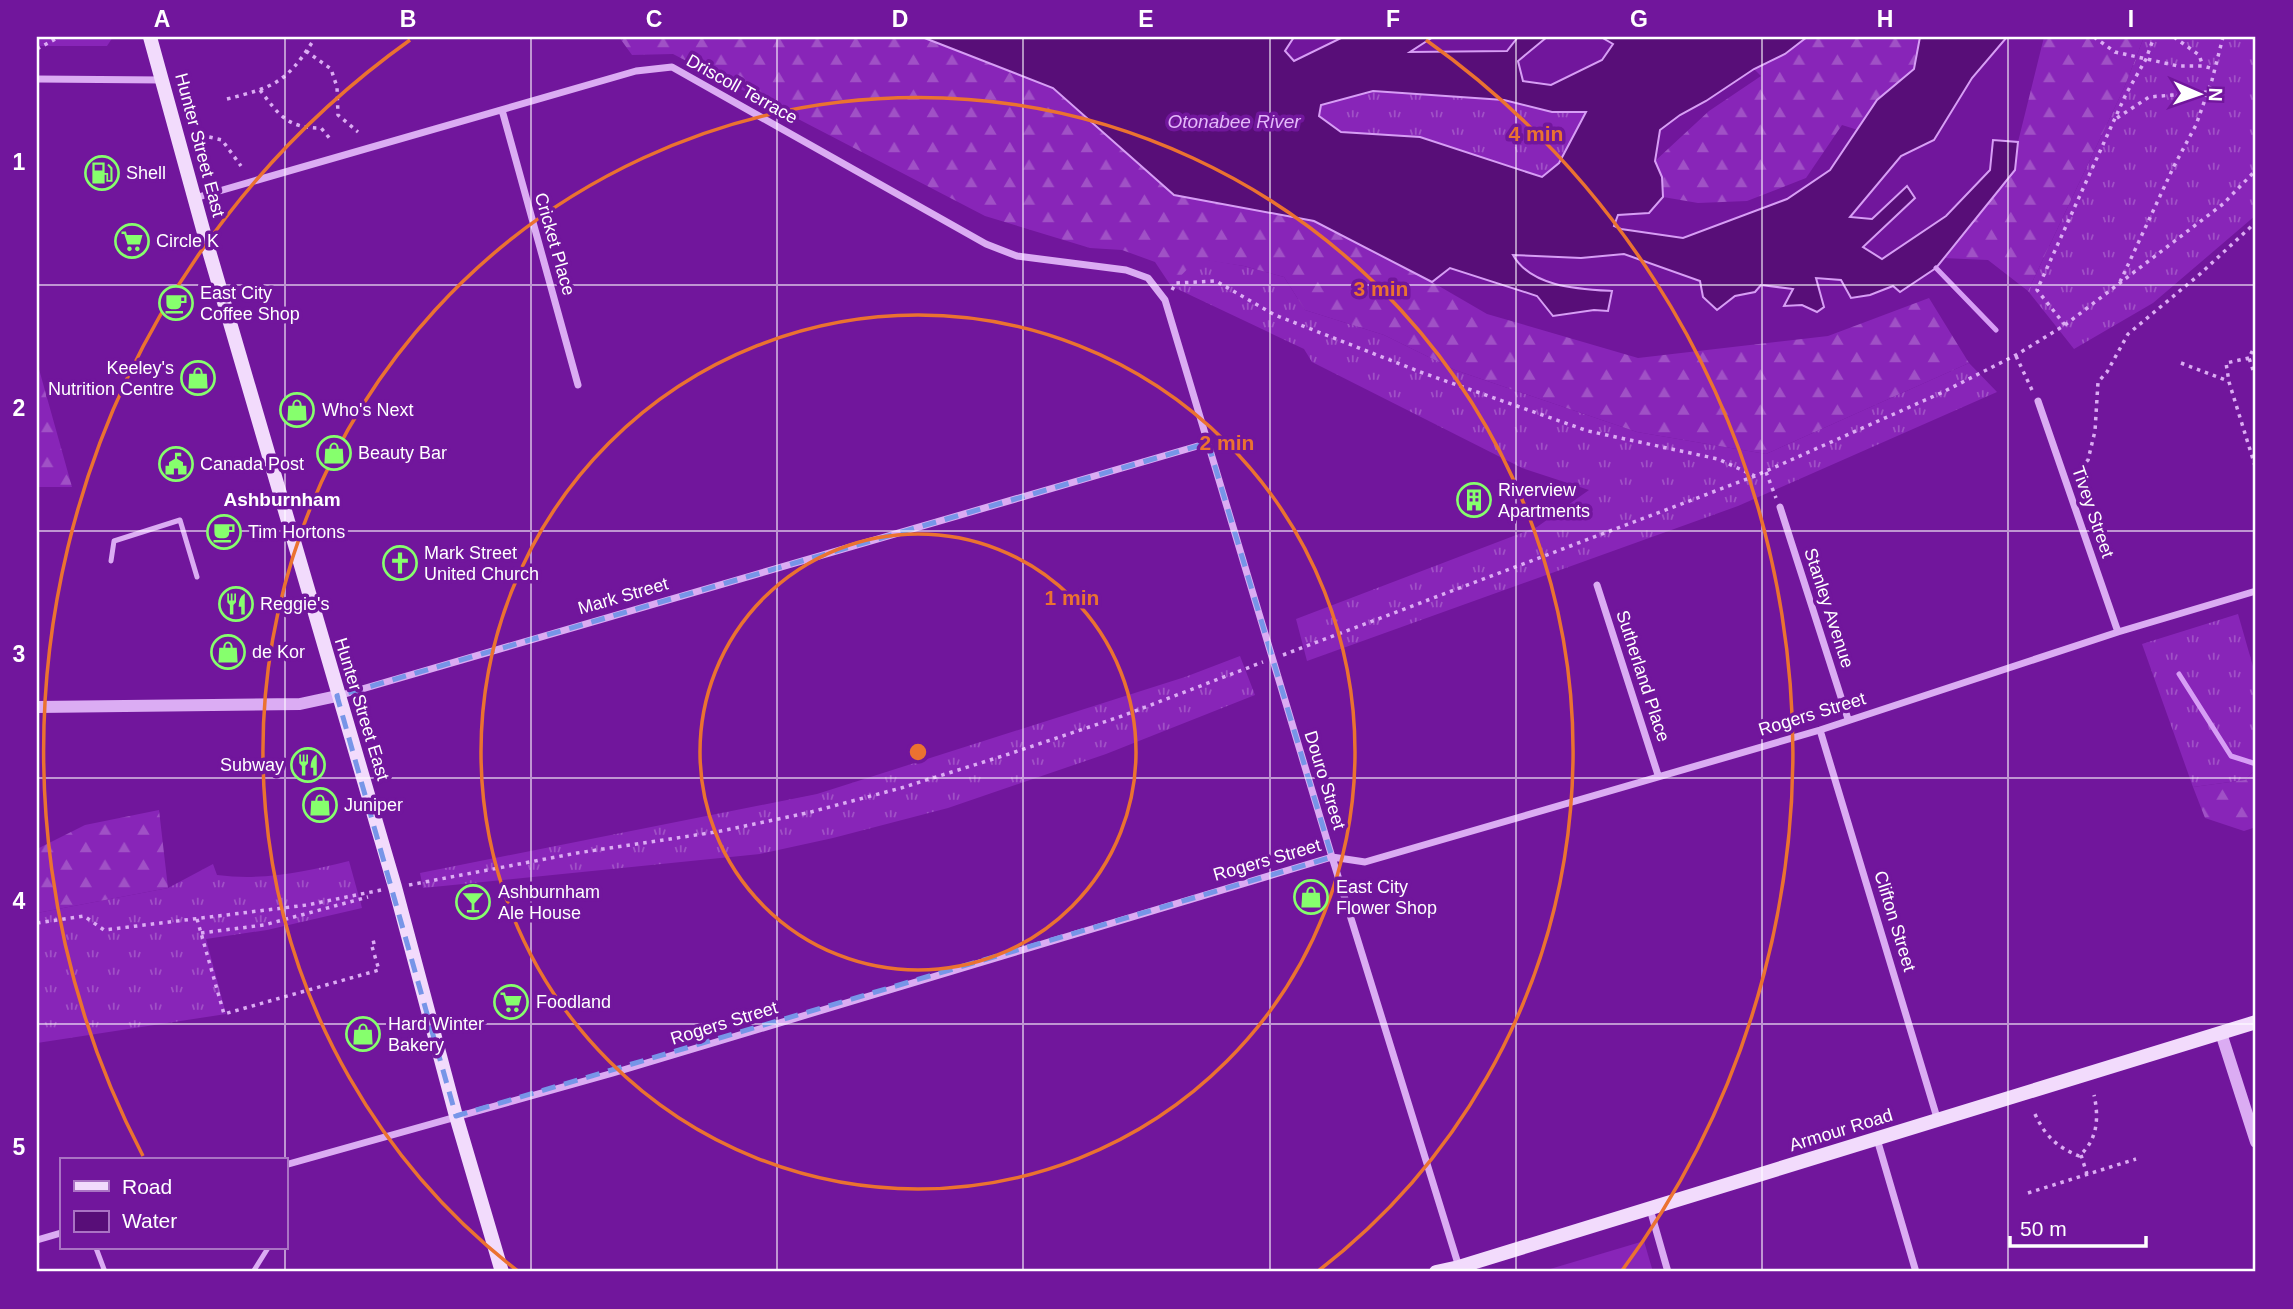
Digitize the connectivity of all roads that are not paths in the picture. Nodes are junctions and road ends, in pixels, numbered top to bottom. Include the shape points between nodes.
1 (150, 37) edge
2 (37, 79) edge
3 (164, 80) junction
4 (502, 110) junction
5 (194, 198) junction
6 (1166, 300) joint
7 (578, 385) dead end
8 (2038, 401) road end
9 (1208, 443) junction
10 (1780, 507) road end
11 (111, 561) dead end
12 (197, 577) dead end
13 (1597, 585) dead end
14 (2256, 591) edge
15 (2118, 632) junction
16 (338, 696) junction
17 (37, 707) edge
18 (1848, 719) junction
19 (1820, 730) junction
20 (1658, 775) junction
21 (1332, 856) junction
22 (2256, 1023) edge
23 (2221, 1033) junction
24 (456, 1115) junction
25 (1938, 1121) junction
26 (1877, 1139) junction
27 (2256, 1142) edge
28 (287, 1164) edge
29 (1649, 1208) junction
30 (60, 1233) edge
31 (37, 1240) edge
32 (97, 1250) edge
33 (267, 1250) edge
34 (1459, 1267) junction
35 (105, 1272) edge
36 (253, 1272) edge
37 (502, 1272) edge
38 (1436, 1272) edge
39 (1668, 1272) edge
40 (1916, 1272) edge

1 - 3 main road, Hunter Street East
2 - 3 street
3 - 5 main road, Hunter Street East
4 - 5 street, Driscoll Terrace
4 - 6 street, Driscoll Terrace via 636,71 672,68 986,244 1017,256 1126,270 1148,278
4 - 7 street, Cricket Place
5 - 16 main road, Hunter Street East
6 - 9 street, Douro Street
8 - 15 street, Tivey Street
9 - 16 street, Mark Street
9 - 21 street, Douro Street
10 - 18 street, Stanley Avenue
11 - 12 lane via 114,541 180,520
13 - 20 street, Sutherland Place
14 - 15 street, Rogers Street
15 - 18 street, Rogers Street
16 - 17 street, Mark Street via 300,704
16 - 24 main road, Hunter Street East
18 - 19 street, Rogers Street
19 - 20 street, Rogers Street
19 - 25 street, Clifton Street
20 - 21 street, Rogers Street via 1365,862
21 - 24 street, Rogers Street via 626,1069
21 - 34 street, Douro Street
22 - 23 main road, Armour Road
23 - 25 main road, Armour Road
23 - 27 street
24 - 28 street, Rogers Street
24 - 37 main road, Hunter Street East
25 - 26 main road, Armour Road
26 - 29 main road, Armour Road
26 - 40 street
29 - 34 main road, Armour Road
29 - 39 street
30 - 31 street
32 - 35 lane
33 - 36 lane
34 - 38 main road, Armour Road

